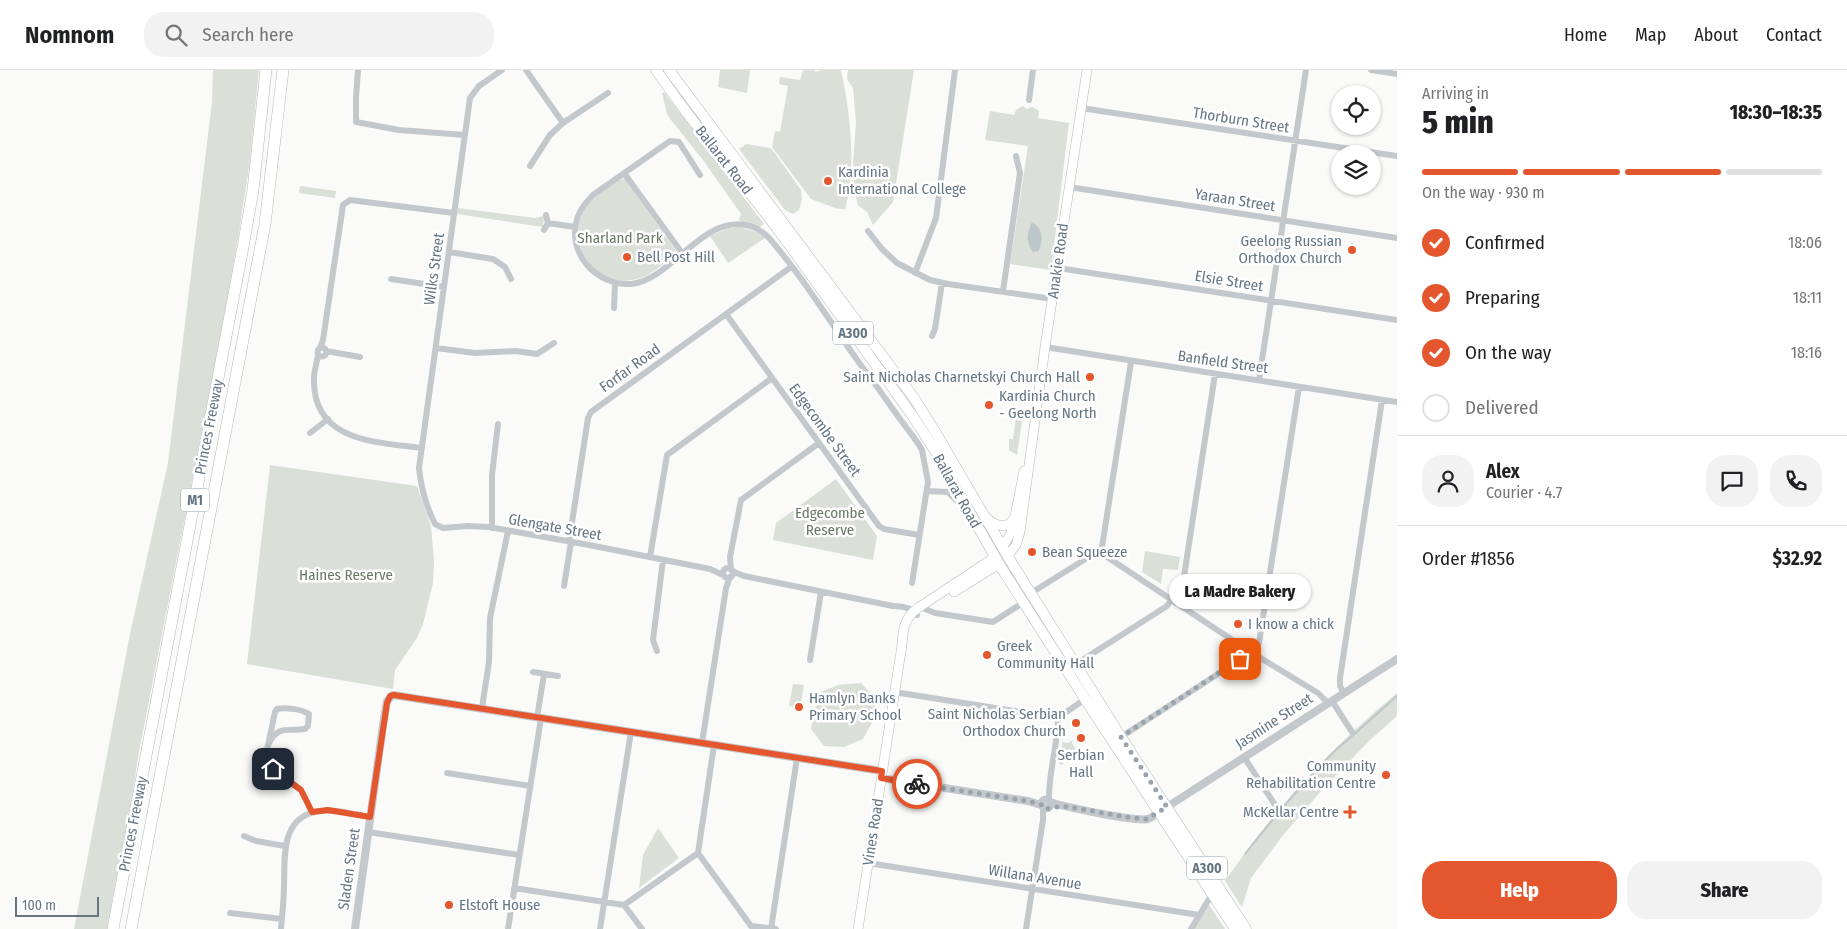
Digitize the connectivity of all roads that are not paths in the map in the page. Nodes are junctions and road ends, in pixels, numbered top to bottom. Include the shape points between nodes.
1 (266, 70) edge
2 (283, 70) edge
3 (358, 70) edge
4 (502, 70) edge
5 (526, 70) edge
6 (656, 70) edge
7 (669, 70) edge
8 (955, 70) edge
9 (1033, 70) edge
10 (1087, 70) edge
11 (1306, 70) edge
12 (1371, 70) edge
13 (1397, 74) edge
14 (608, 93) dead end
15 (1029, 100) dead end
16 (1081, 108) junction
17 (563, 123) junction
18 (465, 135) junction
19 (1295, 141) junction
20 (1016, 156) dead end
21 (1397, 156) edge
22 (530, 166) dead end
23 (624, 173) junction
24 (700, 175) dead end
25 (1069, 187) junction
26 (454, 213) junction
27 (546, 215) dead end
28 (1283, 220) junction
29 (548, 223) junction
30 (575, 226) junction
31 (544, 230) dead end
32 (868, 231) dead end
33 (1397, 238) edge
34 (449, 252) junction
35 (682, 253) junction
36 (791, 267) junction
37 (1058, 268) junction
38 (915, 273) junction
39 (391, 279) dead end
40 (511, 279) dead end
41 (615, 283) junction
42 (942, 283) junction
43 (444, 287) junction
44 (1003, 292) junction
45 (1053, 299) junction
46 (1270, 300) junction
47 (614, 308) dead end
48 (726, 314) junction
49 (1397, 320) edge
50 (932, 336) dead end
51 (554, 343) dead end
52 (1045, 347) junction
53 (436, 348) junction
54 (323, 352) junction
55 (360, 357) dead end
56 (1131, 362) junction
57 (1215, 374) junction
58 (772, 378) junction
59 (1259, 380) junction
60 (1298, 387) junction
61 (1382, 400) junction
62 (1397, 402) edge
63 (328, 419) junction
64 (498, 424) dead end
65 (310, 433) dead end
66 (819, 443) junction
67 (422, 448) junction
68 (1030, 452) junction
69 (421, 487) joint
70 (927, 491) junction
71 (965, 505) junction
72 (983, 515) junction
73 (1014, 518) junction
74 (492, 528) junction
75 (508, 531) junction
76 (919, 535) junction
77 (570, 542) junction
78 (1099, 550) junction
79 (1005, 552) junction
80 (650, 557) junction
81 (663, 560) junction
82 (997, 561) junction
83 (728, 573) junction
84 (567, 574) junction
85 (575, 576) dead end
86 (912, 583) dead end
87 (564, 586) dead end
88 (821, 592) junction
89 (1031, 593) junction
90 (1024, 602) junction
91 (1174, 602) junction
92 (926, 609) junction
93 (914, 615) junction
94 (658, 651) dead end
95 (1251, 652) junction
96 (1397, 659) edge
97 (810, 660) dead end
98 (1076, 664) junction
99 (533, 672) dead end
100 (544, 674) junction
101 (558, 676) dead end
102 (894, 692) junction
103 (1344, 693) junction
104 (391, 695) joint
105 (1085, 699) junction
106 (1330, 702) junction
107 (482, 708) junction
108 (539, 718) junction
109 (1058, 718) junction
110 (631, 732) junction
111 (1352, 732) dead end
112 (1121, 737) junction
113 (269, 743) junction
114 (702, 743) junction
115 (714, 745) junction
116 (1244, 757) junction
117 (797, 758) junction
118 (447, 773) dead end
119 (882, 775) junction
120 (530, 786) junction
121 (1046, 804) junction
122 (1277, 808) dead end
123 (1162, 810) junction
124 (312, 812) junction
125 (370, 817) junction
126 (368, 832) junction
127 (244, 836) dead end
128 (285, 846) junction
129 (698, 853) junction
130 (520, 855) junction
131 (868, 863) junction
132 (514, 888) junction
133 (1032, 889) junction
134 (1212, 894) junction
135 (604, 902) junction
136 (624, 904) junction
137 (230, 913) dead end
138 (1198, 916) junction
139 (282, 919) junction
140 (748, 927) edge
141 (113, 929) edge
142 (131, 929) edge
143 (281, 929) edge
144 (355, 929) edge
145 (508, 929) edge
146 (600, 929) edge
147 (642, 929) edge
148 (771, 929) edge
149 (776, 929) edge
150 (858, 929) edge
151 (1026, 929) edge
152 (1191, 929) edge
153 (1235, 929) edge
154 (1246, 929) edge

1 - 141 highway, Princes Freeway / M1 via 253,190 243,247
2 - 142 highway, Princes Freeway / M1 via 265,224
3 - 18 street via 356,122 400,130
4 - 18 street, Wilks Street via 471,95
5 - 17 street
6 - 71 highway, Ballarat Road / A300 via 877,366 932,446
7 - 72 highway, Ballarat Road / A300 via 914,398
8 - 38 street via 936,218
9 - 15 street
10 - 16 main road, Anakie Road
11 - 19 street
12 - 13 street
14 - 17 street
16 - 19 street, Thorburn Street
16 - 25 main road, Anakie Road
17 - 22 street via 550,135
18 - 26 street, Wilks Street
19 - 21 street, Thorburn Street
19 - 28 street
20 - 44 street via 1020,173
23 - 24 street via 674,140
23 - 30 street via 593,195
23 - 35 street
25 - 28 street, Yaraan Street
25 - 37 main road, Anakie Road
26 - 34 street, Wilks Street
26 - 54 street via 350,200 344,205
27 - 29 street
28 - 33 street, Yaraan Street
28 - 46 street
29 - 30 street
29 - 31 street
30 - 41 street via 579,254 597,276
32 - 38 street via 889,256
34 - 40 street via 493,259 505,266
34 - 43 street, Wilks Street
35 - 36 street, Ballarat Road via 713,230 742,225 759,230 768,237
35 - 41 street via 647,279 634,284
36 - 48 street, Forfar Road
36 - 70 street, Ballarat Road via 920,447
37 - 45 main road, Anakie Road
37 - 46 street, Elsie Street
38 - 42 street
39 - 43 street
41 - 47 street
42 - 44 street
42 - 50 street
43 - 53 street, Wilks Street
44 - 45 street
45 - 52 main road, Anakie Road
46 - 49 street, Elsie Street
46 - 59 street
48 - 58 street, Edgecombe Street
48 - 77 street, Forfar Road via 589,414
51 - 53 street via 538,354 516,351 475,353
52 - 56 street, Banfield Street
52 - 68 main road, Anakie Road
53 - 67 street, Wilks Street
54 - 55 street
54 - 63 street via 314,376 315,392
56 - 57 street, Banfield Street
56 - 78 street via 1103,543
57 - 59 street, Banfield Street
57 - 91 street via 1181,596
58 - 66 street, Edgecombe Street
58 - 80 street via 667,455
59 - 60 street, Banfield Street
60 - 61 street, Banfield Street
60 - 95 street via 1260,644
61 - 62 street, Banfield Street
61 - 103 street via 1339,681
63 - 65 street
63 - 67 street via 333,426 357,438
64 - 74 street via 492,475
66 - 76 street, Edgecombe Street via 879,526
66 - 83 street via 741,500
67 - 69 street, Wilks Street
68 - 73 main road, Anakie Road
68 - 79 main road, Anakie Road via 1020,532 1016,545
69 - 74 street, Glengate Street via 435,524 443,528
70 - 71 street via 948,492
70 - 76 street
71 - 82 highway, Ballarat Road / A300
72 - 73 main road via 1000,526 1010,524
72 - 79 highway, Ballarat Road / A300
73 - 79 main road, Anakie Road
74 - 75 street, Glengate Street
75 - 77 street, Glengate Street
75 - 107 street via 490,618 489,662
76 - 86 street
77 - 80 street, Glengate Street
77 - 84 street, Forfar Road
78 - 89 street
78 - 91 street
79 - 82 highway, Anakie Road
79 - 89 highway, Ballarat Road / A300
80 - 81 street, Glengate Street
81 - 83 street, Glengate Street
81 - 94 street via 654,617 653,640
82 - 90 highway, Ballarat Road / A300
82 - 92 main road, Anakie Road
82 - 93 main road, Anakie Road
83 - 88 street, Glengate Street
83 - 114 street
84 - 85 street
84 - 87 street, Forfar Road
88 - 93 street, Glengate Street via 893,606
88 - 97 street
89 - 98 highway, Ballarat Road / A300
90 - 92 street via 993,622
90 - 105 highway, Ballarat Road / A300
91 - 95 street
91 - 98 street
92 - 93 main road, Anakie Road
93 - 102 main road, Vines Road via 904,626
95 - 106 street
95 - 112 street
96 - 103 street, Jasmine Street
98 - 112 highway, Ballarat Road / A300
99 - 100 street
100 - 101 street
100 - 108 street
102 - 109 street
102 - 119 main road, Vines Road
103 - 106 street, Jasmine Street
104 - 107 street, Jasmine Street
104 - 125 street, Sladen Street via 387,703
105 - 109 street
105 - 123 highway, Ballarat Road / A300
106 - 111 street
106 - 116 street, Jasmine Street
107 - 108 street, Jasmine Street
108 - 110 street, Jasmine Street
108 - 120 street
109 - 121 street
110 - 114 street, Jasmine Street
110 - 135 street
112 - 123 highway, Ballarat Road / A300
113 - 113 street via 278,708 309,714 306,728 282,730
113 - 124 street via 267,756 271,767 301,790
114 - 115 street, Jasmine Street
115 - 117 street, Jasmine Street
115 - 129 street
116 - 122 street
116 - 123 street, Jasmine Street
117 - 119 street, Jasmine Street
117 - 148 street
118 - 120 street
119 - 121 street, Jasmine Street
119 - 131 main road, Vines Road
120 - 130 street
121 - 123 street, Jasmine Street via 1147,819
121 - 133 street
123 - 134 highway, Ballarat Road / A300
123 - 154 highway, Ballarat Road / A300
124 - 125 street via 328,810
124 - 128 street via 293,827
125 - 126 street, Sladen Street
126 - 130 street
126 - 144 street, Sladen Street
127 - 128 street
128 - 139 street
129 - 136 street
129 - 140 street
130 - 132 street
131 - 133 street, Willana Avenue
131 - 150 main road, Vines Road
132 - 135 street
132 - 145 street
133 - 138 street, Willana Avenue
133 - 151 street
134 - 138 street
134 - 153 highway, Ballarat Road / A300
135 - 136 street
135 - 146 street
136 - 147 street
137 - 139 street
138 - 152 street
139 - 143 street
140 - 148 street
148 - 149 street

